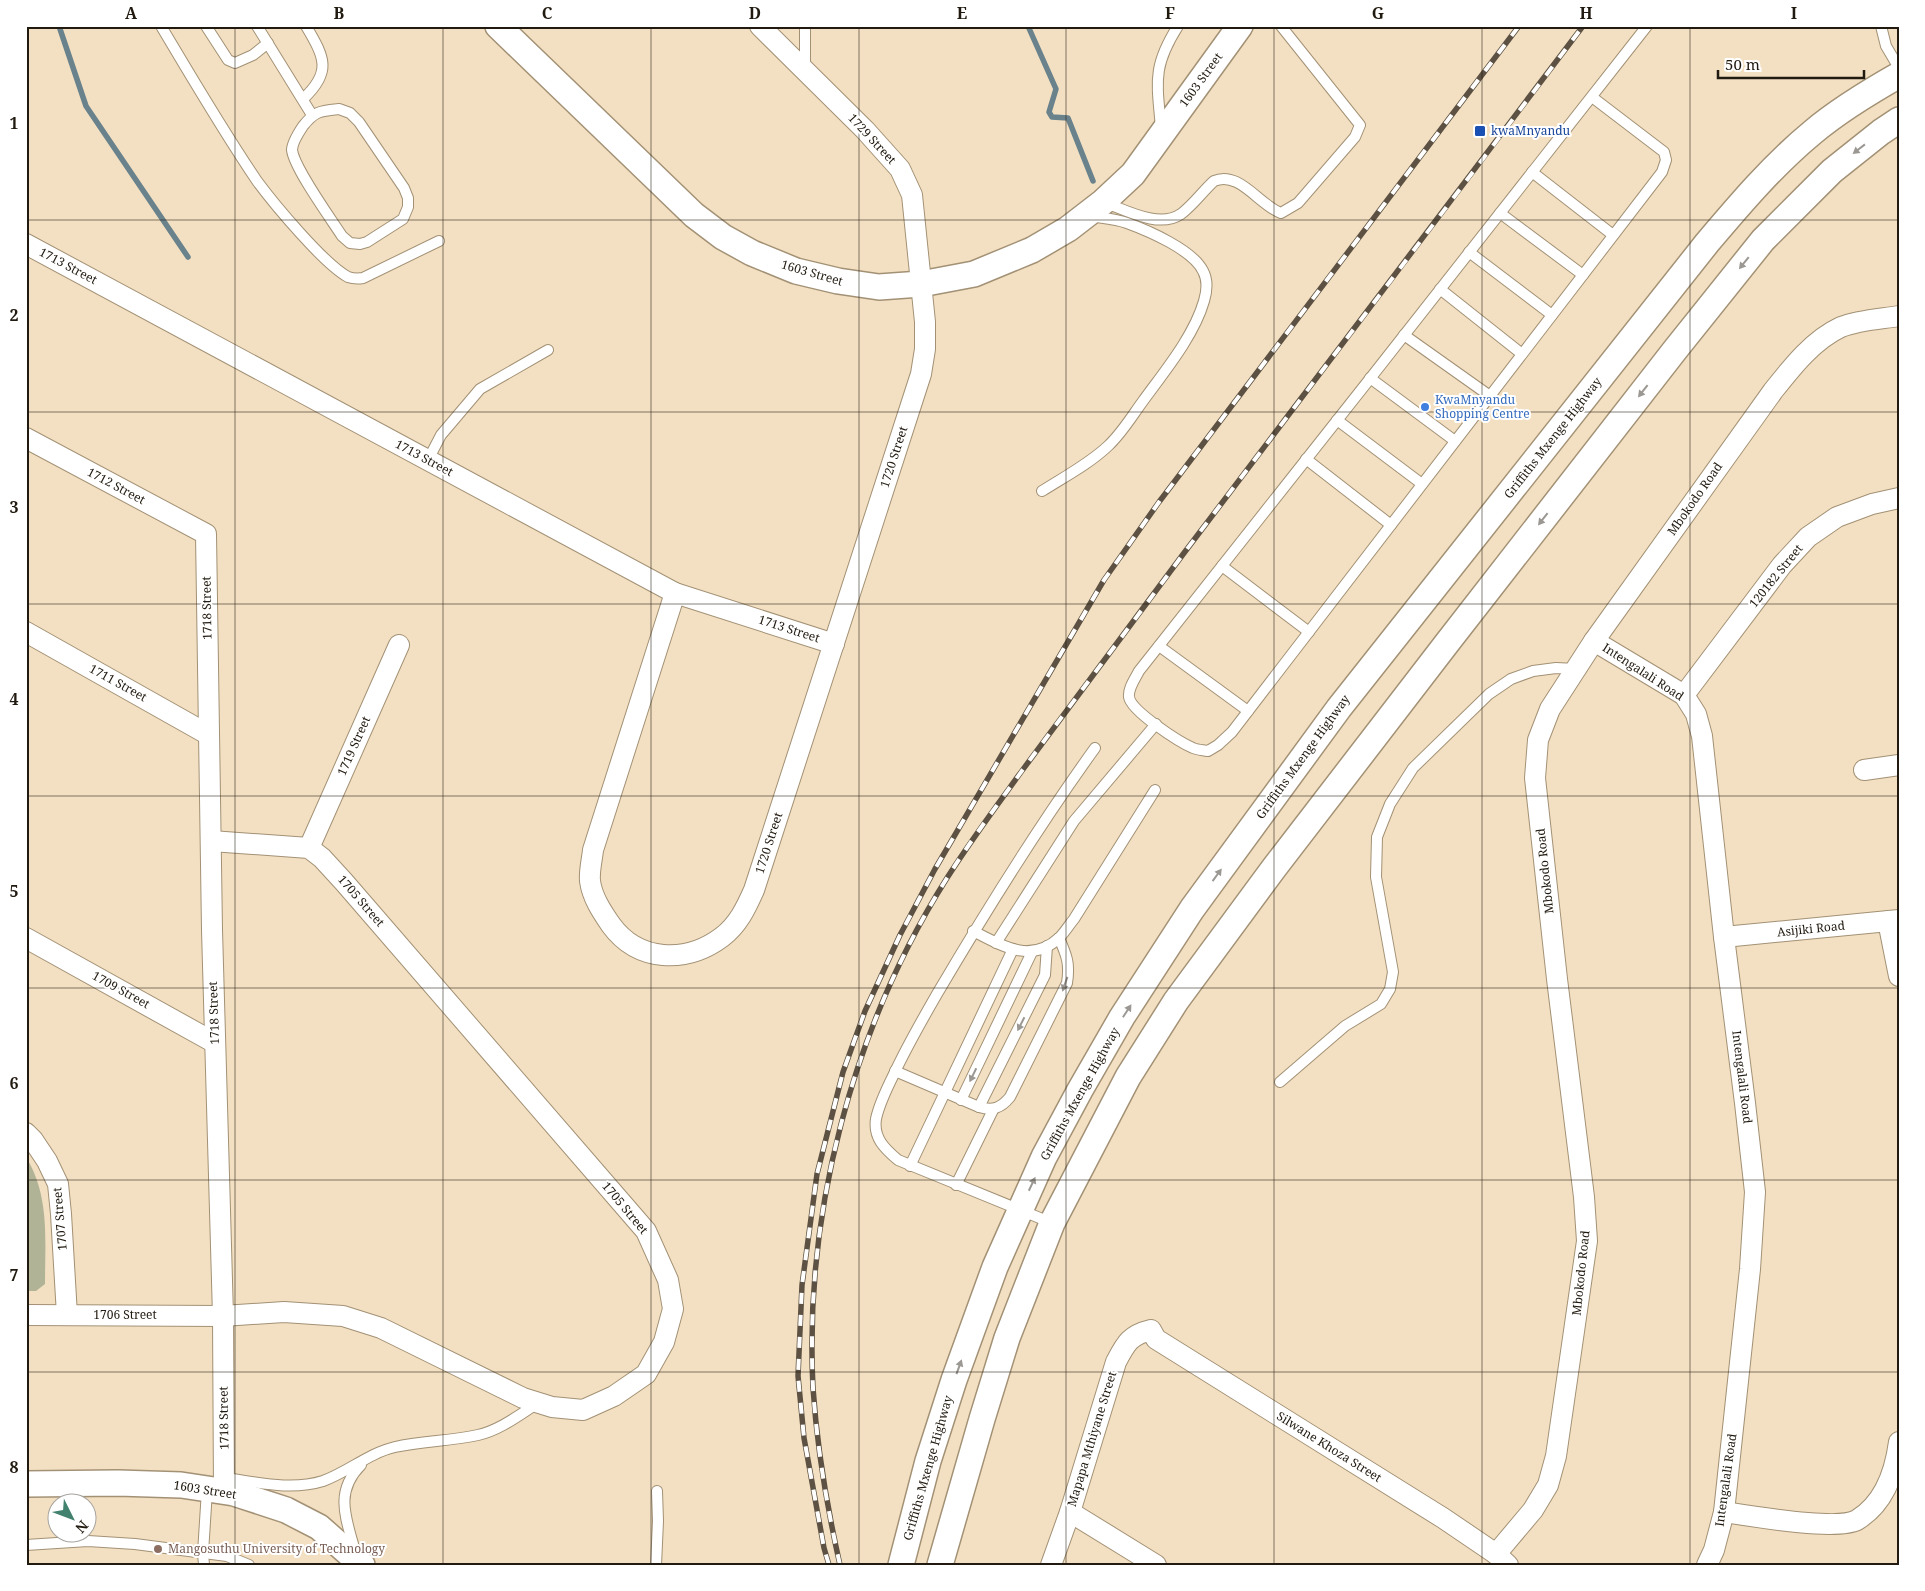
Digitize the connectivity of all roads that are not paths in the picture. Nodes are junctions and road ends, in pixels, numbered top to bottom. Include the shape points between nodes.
1 (161, 26) edge
2 (206, 26) edge
3 (257, 26) edge
4 (306, 26) edge
5 (498, 26) edge
6 (760, 26) edge
7 (805, 26) edge
8 (1178, 26) edge
9 (1240, 26) edge
10 (1281, 26) edge
11 (1647, 26) edge
12 (1881, 26) edge
13 (268, 43) junction
14 (1899, 68) edge
15 (805, 71) junction
16 (1899, 75) edge
17 (1592, 97) junction
18 (303, 99) junction
19 (312, 115) junction
20 (1899, 120) edge
21 (1162, 134) junction
22 (1532, 172) junction
23 (1095, 209) junction
24 (1500, 212) junction
25 (1613, 235) junction
26 (440, 241) dead end
27 (26, 244) edge
28 (1469, 252) junction
29 (1583, 275) junction
30 (921, 284) junction
31 (1440, 290) junction
32 (1552, 315) junction
33 (1899, 316) edge
34 (1404, 335) junction
35 (548, 350) dead end
36 (1522, 354) junction
37 (1370, 378) junction
38 (1490, 396) junction
39 (1337, 420) junction
40 (26, 438) edge
41 (1455, 441) junction
42 (1306, 459) junction
43 (428, 460) junction
44 (1422, 484) junction
45 (1042, 491) dead end
46 (1899, 498) edge
47 (1391, 525) junction
48 (206, 534) joint
49 (1222, 566) junction
50 (675, 593) junction
51 (26, 632) edge
52 (1309, 632) junction
53 (1594, 641) junction
54 (834, 644) junction
55 (399, 645) dead end
56 (1159, 646) junction
57 (1576, 669) junction
58 (1684, 696) junction
59 (1248, 711) junction
60 (1156, 724) junction
61 (209, 735) junction
62 (1095, 748) dead end
63 (1899, 765) edge
64 (1864, 770) dead end
65 (1155, 790) dead end
66 (211, 841) junction
67 (309, 848) junction
68 (1893, 920) edge
69 (973, 931) junction
70 (1724, 937) junction
71 (26, 938) edge
72 (1059, 938) junction
73 (996, 943) junction
74 (1047, 946) junction
75 (1013, 949) junction
76 (1032, 952) junction
77 (1899, 976) edge
78 (215, 1043) junction
79 (895, 1071) junction
80 (1280, 1082) dead end
81 (944, 1093) junction
82 (961, 1100) junction
83 (979, 1107) junction
84 (993, 1110) junction
85 (26, 1133) edge
86 (910, 1166) junction
87 (956, 1185) junction
88 (1020, 1210) junction
89 (1052, 1223) junction
90 (26, 1315) edge
91 (67, 1315) junction
92 (223, 1316) junction
93 (1151, 1330) joint
94 (539, 1403) junction
95 (1899, 1442) edge
96 (369, 1457) junction
97 (26, 1484) edge
98 (219, 1487) junction
99 (657, 1491) dead end
100 (1070, 1512) junction
101 (1724, 1512) junction
102 (26, 1545) edge
103 (203, 1553) junction
104 (1502, 1559) edge
105 (360, 1563) edge
106 (204, 1565) edge
107 (249, 1565) edge
108 (656, 1565) edge
109 (901, 1565) edge
110 (940, 1565) edge
111 (1051, 1565) edge
112 (1156, 1565) edge
113 (1707, 1565) edge

1 - 26 lane via 259,183 316,249 346,276 363,278
2 - 13 lane via 228,60 235,63
3 - 13 lane
4 - 18 lane via 322,57 322,71 314,88
5 - 30 street, 1603 Street via 694,216 723,237 796,271 838,281 879,287
6 - 15 street, 1729 Street
7 - 15 lane
8 - 21 lane, 1603 Street via 1160,61 1157,79
9 - 21 street, 1603 Street
10 - 23 lane via 1360,124 1355,137 1298,203 1281,213 1237,182 1219,178 1183,212 1166,220
11 - 17 lane
12 - 14 lane via 1886,46
13 - 18 lane
15 - 30 street, 1729 Street via 900,170 912,195
88 -> 16 street, Griffiths Mxenge Highway via 1080,1090 1128,1009 1192,909 1339,708 1707,243 1764,177 1813,131
17 - 22 lane
17 - 25 lane via 1656,144 1664,152 1666,160 1662,172
18 - 19 lane
19 - 19 lane via 339,109 350,113 404,188 408,207 403,218 367,242 350,242 342,236 299,168 292,150 298,134
20 -> 89 street via 1832,171 1763,240 1274,868 1176,1001 1128,1078
21 - 23 street, 1603 Street via 1132,174
22 - 24 lane
22 - 25 lane
23 - 30 street, 1603 Street via 1032,250 974,274
23 - 45 lane via 1178,247 1195,260 1203,271 1207,286 1194,327 1123,429 1091,460
24 - 28 lane
24 - 29 lane
25 - 29 lane
27 - 43 street, 1713 Street
28 - 31 lane
28 - 32 lane
29 - 32 lane
30 - 54 street, 1720 Street via 926,349 921,374
31 - 34 lane
31 - 36 lane
32 - 36 lane
33 - 53 street, Mbokodo Road via 1841,328 1794,364
34 - 37 lane
34 - 38 lane
35 - 43 lane via 480,389 441,435
36 - 38 lane
37 - 39 lane
37 - 41 lane
38 - 41 lane
39 - 42 lane
39 - 44 lane
40 - 48 street, 1712 Street
41 - 44 lane
42 - 47 lane
42 - 49 lane
43 - 50 street, 1713 Street
44 - 47 lane
46 - 58 street, 120182 Street via 1837,517 1808,537 1782,565
47 - 52 lane
48 - 61 street, 1718 Street
49 - 52 lane
49 - 56 lane
50 - 54 street, 1713 Street
50 - 54 street, 1720 Street via 592,850 590,881 599,909 617,933 639,950 665,956 692,953 722,937 742,915 754,890
51 - 61 street, 1711 Street
52 - 59 lane
53 - 57 street, Mbokodo Road
53 - 58 street, Intengalali Road
55 - 67 street, 1719 Street
56 - 59 lane
56 - 60 lane via 1139,671 1130,687 1129,697 1133,706
57 - 80 lane via 1533,671 1511,679 1489,694 1413,768 1390,804 1377,837 1376,877 1393,972 1390,989 1381,1004 1345,1026
57 - 104 street, Mbokodo Road via 1550,709 1538,740 1535,778 1587,1241 1552,1471 1548,1485
58 - 70 street, Intengalali Road via 1696,714 1702,736
59 - 60 lane via 1232,732 1208,751 1193,748
60 - 73 lane via 1074,821
61 - 66 street, 1718 Street
62 - 69 lane
63 - 64 street
65 - 72 lane
66 - 67 street
66 - 78 street, 1718 Street
67 - 94 street, 1705 Street via 344,882 646,1231 668,1280 674,1309 664,1342 646,1374 614,1396 583,1410
68 - 70 street, Asijiki Road
68 - 77 street
69 - 73 lane
69 - 79 lane
70 - 101 street, Intengalali Road via 1755,1192
71 - 78 street, 1709 Street
72 - 74 lane
72 -> 84 lane via 1070,968 1067,983 1010,1097
73 - 75 lane
74 - 76 lane
74 -> 83 lane via 1045,975
75 - 76 lane
75 - 81 lane
76 -> 82 lane
78 - 92 street, 1718 Street
79 - 81 lane
79 - 86 lane via 876,1121 877,1137 884,1149
81 - 82 lane
81 - 86 lane
82 - 83 lane
83 - 84 lane
84 - 87 lane
85 - 91 street, 1707 Street via 47,1161 58,1184
86 - 87 lane
87 - 88 lane
88 - 89 lane
109 -> 88 street, Griffiths Mxenge Highway via 928,1461 954,1380
89 - 110 street via 1007,1338
90 - 91 street, 1706 Street
91 - 92 street, 1706 Street
92 - 94 street, 1705 Street via 284,1312 343,1316 381,1328
92 - 98 street, 1718 Street
93 - 100 street, Mapapa Mthiyane Street via 1137,1333 1125,1343 1116,1362
93 - 104 street, Silwane Khoza Street via 1156,1339 1435,1513
94 - 96 lane via 501,1426 479,1434 393,1447
95 - 101 street via 1896,1465 1887,1488 1856,1520 1807,1523
96 - 98 lane via 322,1481 302,1485
96 - 105 lane via 353,1474 345,1491 344,1511
97 - 98 street, 1603 Street
98 - 103 lane
98 - 105 street, 1603 Street via 286,1510 319,1527
99 - 108 lane
100 - 111 street, Mapapa Mthiyane Street
100 - 112 street
101 - 113 street, Intengalali Road
102 - 103 lane via 88,1541
103 - 106 lane
103 - 107 lane via 227,1556

